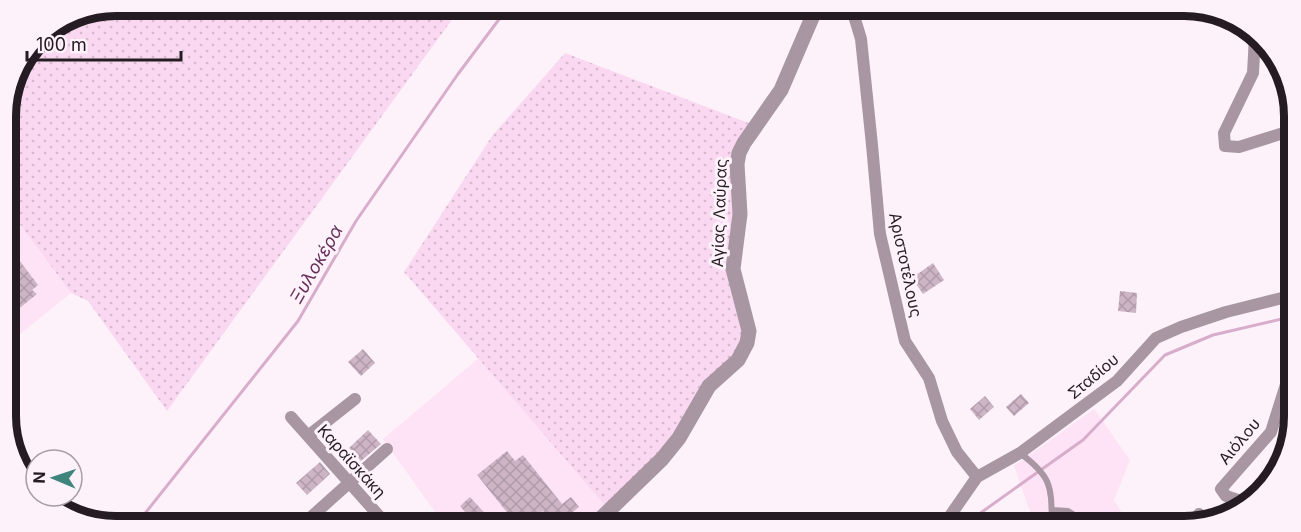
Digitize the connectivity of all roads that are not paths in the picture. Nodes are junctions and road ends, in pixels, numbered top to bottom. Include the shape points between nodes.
1 (813, 16) edge
2 (854, 16) edge
3 (1254, 46) edge
4 (1284, 133) edge
5 (1284, 298) edge
6 (1284, 390) edge
7 (355, 399) dead end
8 (291, 417) dead end
9 (308, 436) junction
10 (387, 448) dead end
11 (1020, 453) junction
12 (977, 477) junction
13 (348, 482) junction
14 (1237, 500) edge
15 (1052, 510) junction
16 (950, 515) edge
17 (1052, 515) edge
18 (1073, 515) edge
19 (312, 516) edge
20 (379, 516) edge
21 (604, 516) edge

1 - 21 street, Αγίας Λαύρας via 781,90 739,153 740,214 733,269 749,331 747,343 738,360 709,386 662,459
2 - 12 street, Αριστοτέλους via 861,39 880,234 905,341 929,378 942,421 957,452
3 - 4 street via 1253,74 1224,132 1225,146 1239,147
5 - 11 street, Σταδίου via 1226,312 1156,338 1117,381
6 - 14 street, Αιόλου via 1270,432 1221,489 1226,496
7 - 9 street
8 - 9 street, Καραϊσκάκη
9 - 13 street, Καραϊσκάκη
10 - 13 street
11 - 12 street, Σταδίου
11 - 15 lane via 1049,482
12 - 16 street, Σταδίου
13 - 19 street
13 - 20 street, Καραϊσκάκη
15 - 17 lane
15 - 18 lane

